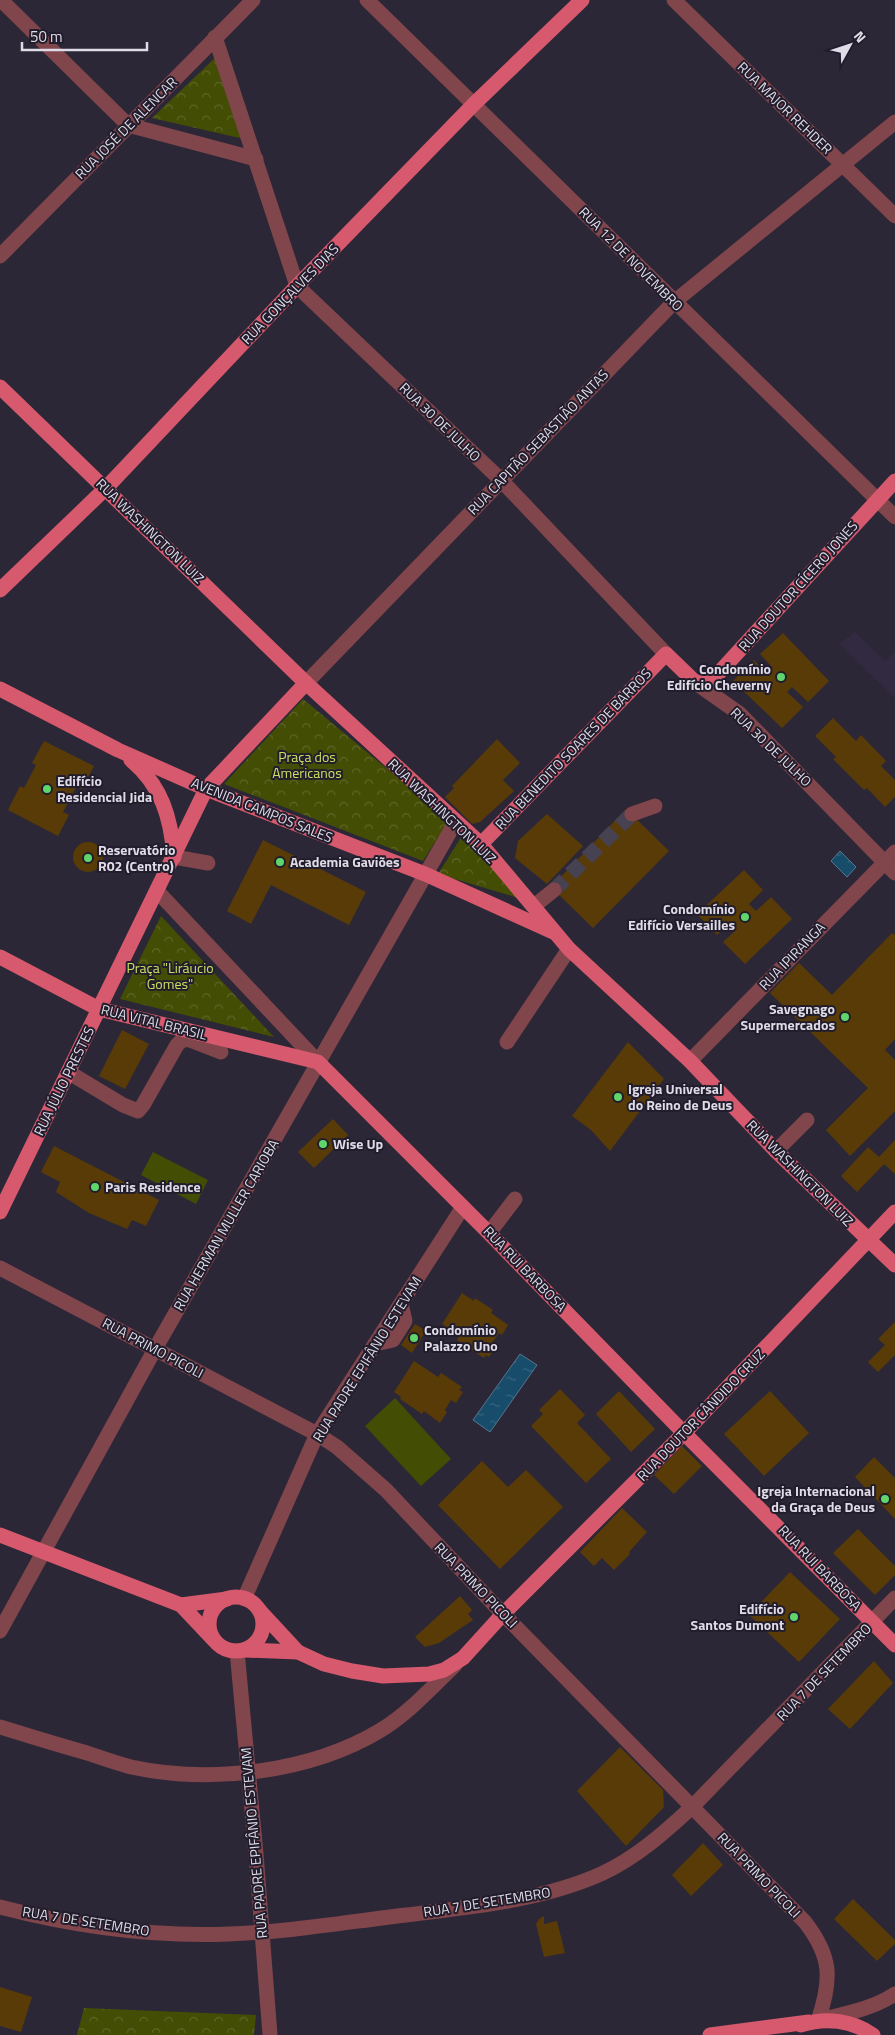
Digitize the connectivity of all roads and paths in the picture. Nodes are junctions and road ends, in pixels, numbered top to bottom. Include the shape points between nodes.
1 (1, 0) edge
2 (253, 0) edge
3 (366, 0) edge
4 (582, 0) edge
5 (674, 0) edge
6 (216, 38) junction
7 (474, 104) junction
8 (895, 122) edge
9 (128, 125) junction
10 (256, 158) junction
11 (843, 164) junction
12 (895, 216) edge
13 (0, 256) edge
14 (297, 286) junction
15 (674, 302) junction
16 (0, 387) edge
17 (501, 480) junction
18 (895, 481) edge
19 (106, 488) junction
20 (877, 500) junction
21 (895, 517) edge
22 (0, 590) edge
23 (666, 654) junction
24 (306, 683) junction
25 (696, 683) junction
26 (0, 689) edge
27 (118, 750) junction
28 (206, 789) junction
29 (655, 806) dead end
30 (632, 814) tunnel mouth
31 (456, 821) junction
32 (480, 844) junction
33 (174, 857) junction
34 (891, 862) edge
35 (208, 863) dead end
36 (425, 874) junction
37 (554, 890) tunnel mouth
38 (157, 891) junction
39 (534, 906) junction
40 (557, 933) junction
41 (569, 949) junction
42 (0, 957) edge
43 (99, 1009) junction
44 (507, 1042) dead end
45 (221, 1052) dead end
46 (690, 1061) junction
47 (318, 1062) junction
48 (68, 1072) junction
49 (807, 1120) dead end
50 (776, 1151) junction
51 (515, 1199) dead end
52 (463, 1207) junction
53 (0, 1212) edge
54 (895, 1212) edge
55 (489, 1233) junction
56 (868, 1240) junction
57 (895, 1265) edge
58 (0, 1268) edge
59 (155, 1349) junction
60 (684, 1433) junction
61 (317, 1434) junction
62 (0, 1535) edge
63 (44, 1552) junction
64 (240, 1598) junction
65 (895, 1598) edge
66 (181, 1605) junction
67 (257, 1608) junction
68 (503, 1614) junction
69 (872, 1622) junction
70 (0, 1632) edge
71 (214, 1640) junction
72 (895, 1645) edge
73 (241, 1650) junction
74 (298, 1652) junction
75 (462, 1658) junction
76 (0, 1727) edge
77 (248, 1772) junction
78 (692, 1807) junction
79 (0, 1907) edge
80 (261, 1932) junction
81 (895, 1994) edge
82 (814, 2021) junction
83 (270, 2035) edge
84 (710, 2035) edge
85 (781, 2035) edge
86 (873, 2035) edge

1 - 9 street
2 - 6 street, RUA JOSÉ DE ALENCAR
3 - 7 street, RUA 12 DE NOVEMBRO
4 - 7 main road, RUA GONÇALVES DIAS
5 - 11 street, RUA MAJOR REHDER
6 - 9 street, RUA JOSÉ DE ALENCAR
6 - 10 street, RUA 30 DE JULHO
7 - 14 main road, RUA GONÇALVES DIAS
7 - 15 street, RUA 12 DE NOVEMBRO
8 - 11 street, RUA CAPITÃO SEBASTIÃO ANTAS
9 - 10 street
9 - 13 street, RUA JOSÉ DE ALENCAR
10 - 14 street, RUA 30 DE JULHO
11 - 12 street, RUA MAJOR REHDER
11 - 15 street, RUA CAPITÃO SEBASTIÃO ANTAS
14 - 17 street, RUA 30 DE JULHO
14 - 19 main road, RUA GONÇALVES DIAS
15 - 17 street, RUA CAPITÃO SEBASTIÃO ANTAS
15 - 20 street, RUA 12 DE NOVEMBRO
16 - 19 main road, RUA WASHINGTON LUIZ
17 - 23 street, RUA 30 DE JULHO
17 - 24 street, RUA CAPITÃO SEBASTIÃO ANTAS
18 - 20 main road, RUA DOUTOR CÍCERO JONES
19 - 22 main road, RUA GONÇALVES DIAS
19 - 24 main road, RUA WASHINGTON LUIZ
20 - 21 street, RUA 12 DE NOVEMBRO
20 - 25 main road, RUA DOUTOR CÍCERO JONES via 716,676
23 - 25 main road, RUA 30 DE JULHO
23 - 32 main road, RUA BENEDITO SOARES DE BARROS
24 - 28 main road, RUA CAPITÃO SEBASTIÃO ANTAS
24 - 31 main road, RUA WASHINGTON LUIZ
25 - 34 street, RUA 30 DE JULHO via 740,714
26 - 27 main road, AVENIDA CAMPOS SALES
27 - 28 main road, AVENIDA CAMPOS SALES
27 - 33 main road via 144,773 158,792 168,814
28 - 33 main road, RUA JÚLIO PRESTES
28 - 36 main road, AVENIDA CAMPOS SALES
29 - 30 street
31 - 32 main road, RUA WASHINGTON LUIZ
31 - 36 street, RUA HERMAN MULLER CARIOBA
32 - 39 main road, RUA WASHINGTON LUIZ
33 - 35 street
33 - 38 main road, RUA JÚLIO PRESTES
34 - 46 street, RUA IPIRANGA
36 - 40 main road, AVENIDA CAMPOS SALES
36 - 47 street, RUA HERMAN MULLER CARIOBA
37 - 39 street
38 - 43 main road, RUA JÚLIO PRESTES
38 - 47 street, RUA RUI BARBOSA
39 - 40 main road, RUA WASHINGTON LUIZ
40 - 41 main road, RUA WASHINGTON LUIZ
41 - 44 street
41 - 46 main road, RUA WASHINGTON LUIZ
42 - 43 main road, RUA VITAL BRASIL
43 - 47 main road, RUA VITAL BRASIL
43 - 48 main road, RUA JÚLIO PRESTES
45 - 48 street via 183,1039 138,1111
46 - 50 main road, RUA WASHINGTON LUIZ
47 - 52 main road, RUA RUI BARBOSA
47 - 59 street, RUA HERMAN MULLER CARIOBA
48 - 53 main road, RUA JÚLIO PRESTES
49 - 50 street
50 - 56 main road, RUA WASHINGTON LUIZ
51 - 55 street
52 - 55 main road, RUA RUI BARBOSA
52 - 61 street, RUA PADRE EPIFÂNIO ESTEVAM
54 - 56 main road, RUA DOUTOR CÂNDIDO CRUZ
55 - 60 main road, RUA RUI BARBOSA
56 - 57 main road, RUA WASHINGTON LUIZ
56 - 60 main road, RUA DOUTOR CÂNDIDO CRUZ
58 - 59 street, RUA PRIMO PICOLI
59 - 61 street, RUA PRIMO PICOLI
59 - 63 street, RUA HERMAN MULLER CARIOBA
60 - 68 main road, RUA DOUTOR CÂNDIDO CRUZ
60 - 69 main road, RUA RUI BARBOSA
61 - 64 street, RUA PADRE EPIFÂNIO ESTEVAM
61 - 68 street, RUA PRIMO PICOLI via 337,1447 386,1490
62 - 63 main road
63 - 66 main road
63 - 70 street, RUA HERMAN MULLER CARIOBA
64 - 66 main road
64 - 67 main road
64 - 71 main road via 220,1602 211,1616
65 - 69 street, RUA 7 DE SETEMBRO
66 - 71 main road
67 - 73 main road via 263,1624 262,1632 258,1640
67 - 74 main road
68 - 75 main road, RUA DOUTOR CÂNDIDO CRUZ
68 - 78 street, RUA PRIMO PICOLI
69 - 72 main road, RUA RUI BARBOSA
69 - 78 street, RUA 7 DE SETEMBRO
71 - 73 main road via 228,1650
73 - 74 main road
73 - 77 street, RUA PADRE EPIFÂNIO ESTEVAM
74 - 75 main road, RUA DOUTOR CÂNDIDO CRUZ via 352,1672 383,1676 428,1674 444,1670
75 - 77 street via 411,1708 359,1742 297,1764
76 - 77 street via 130,1766 176,1774
77 - 80 street, RUA PADRE EPIFÂNIO ESTEVAM
78 - 80 street, RUA 7 DE SETEMBRO via 635,1854 602,1873 552,1892 436,1911
78 - 82 street, RUA PRIMO PICOLI via 816,1937 825,1954 828,1971 824,2002
79 - 80 street, RUA 7 DE SETEMBRO via 77,1923 172,1934
80 - 83 street, RUA PADRE EPIFÂNIO ESTEVAM
81 - 82 street via 862,2010
82 - 84 main road
82 - 85 main road
82 - 86 main road via 849,2023

